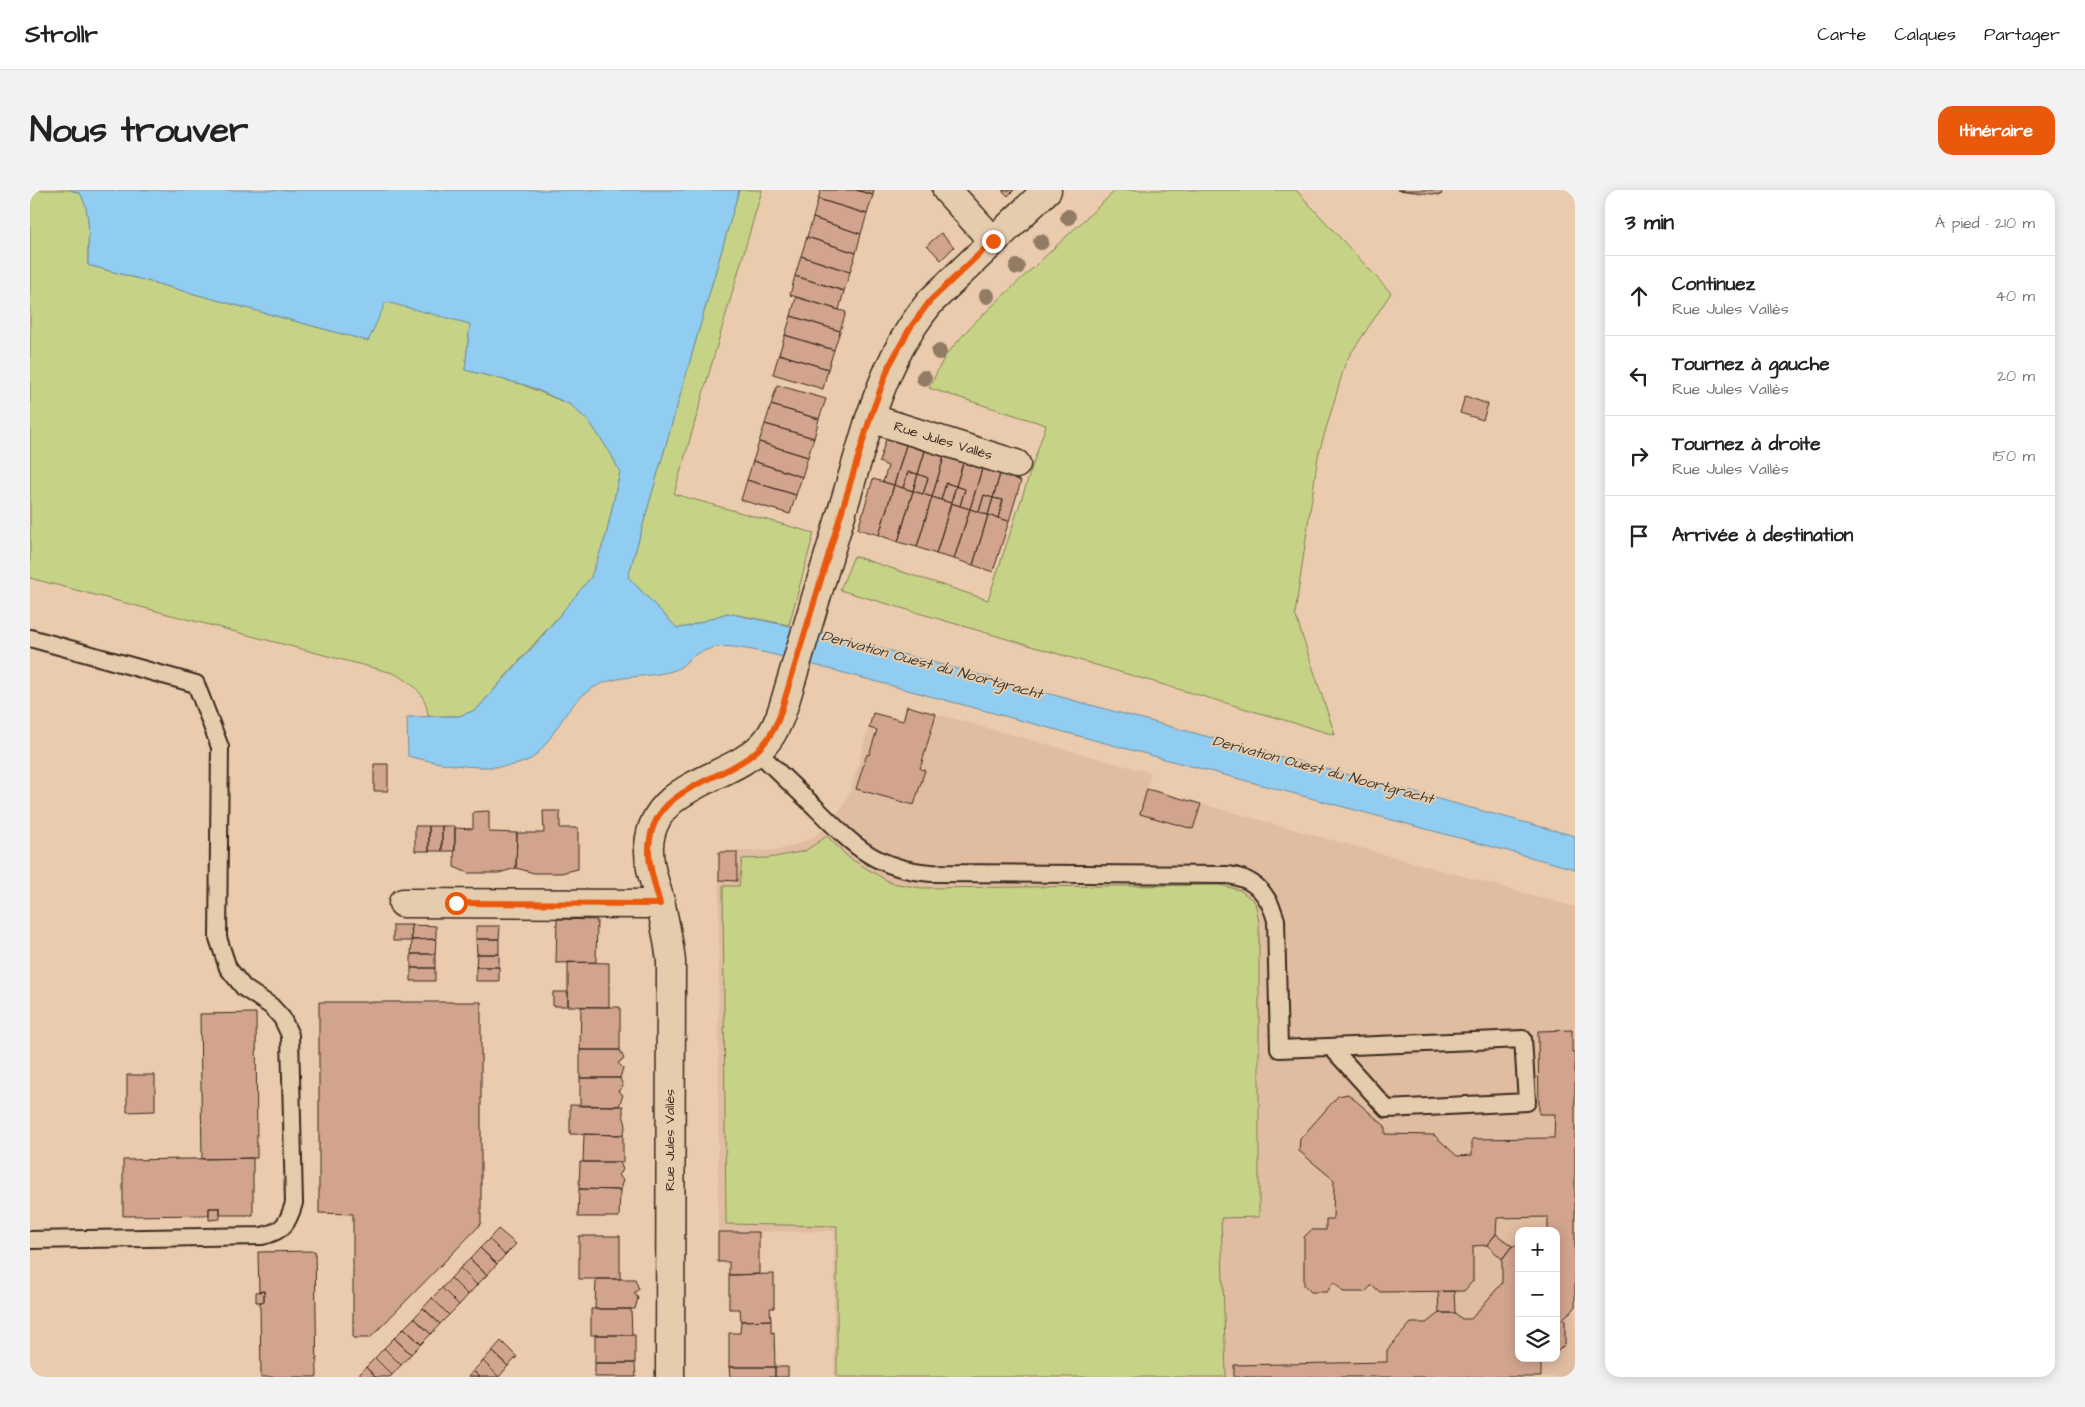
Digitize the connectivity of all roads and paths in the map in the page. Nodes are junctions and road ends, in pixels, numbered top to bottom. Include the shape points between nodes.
1 (947, 190) edge
2 (1047, 190) edge
3 (993, 241) junction
4 (870, 418) junction
5 (1016, 464) dead end
6 (30, 638) edge
7 (757, 751) junction
8 (403, 903) dead end
9 (660, 904) junction
10 (1331, 1047) junction
11 (30, 1240) edge
12 (670, 1377) edge

1 - 3 street
2 - 3 street, Rue Jules Vallès
3 - 4 street, Rue Jules Vallès via 930,301 910,328 889,366
4 - 5 street, Rue Jules Vallès
4 - 7 street, Rue Jules Vallès via 792,678 775,728
6 - 11 lane via 196,684 220,747 218,938 228,968 244,988 271,1006 282,1018 290,1035 294,1202 288,1221 275,1233 262,1236
7 - 9 street, Rue Jules Vallès via 685,790 662,813 652,833 649,850
7 - 10 lane via 851,843 873,858 906,870 932,873 1228,874 1243,878 1265,894 1276,920 1279,1049
8 - 9 street
9 - 12 street, Rue Jules Vallès via 670,962
10 - 10 lane via 1523,1039 1527,1102 1388,1109

